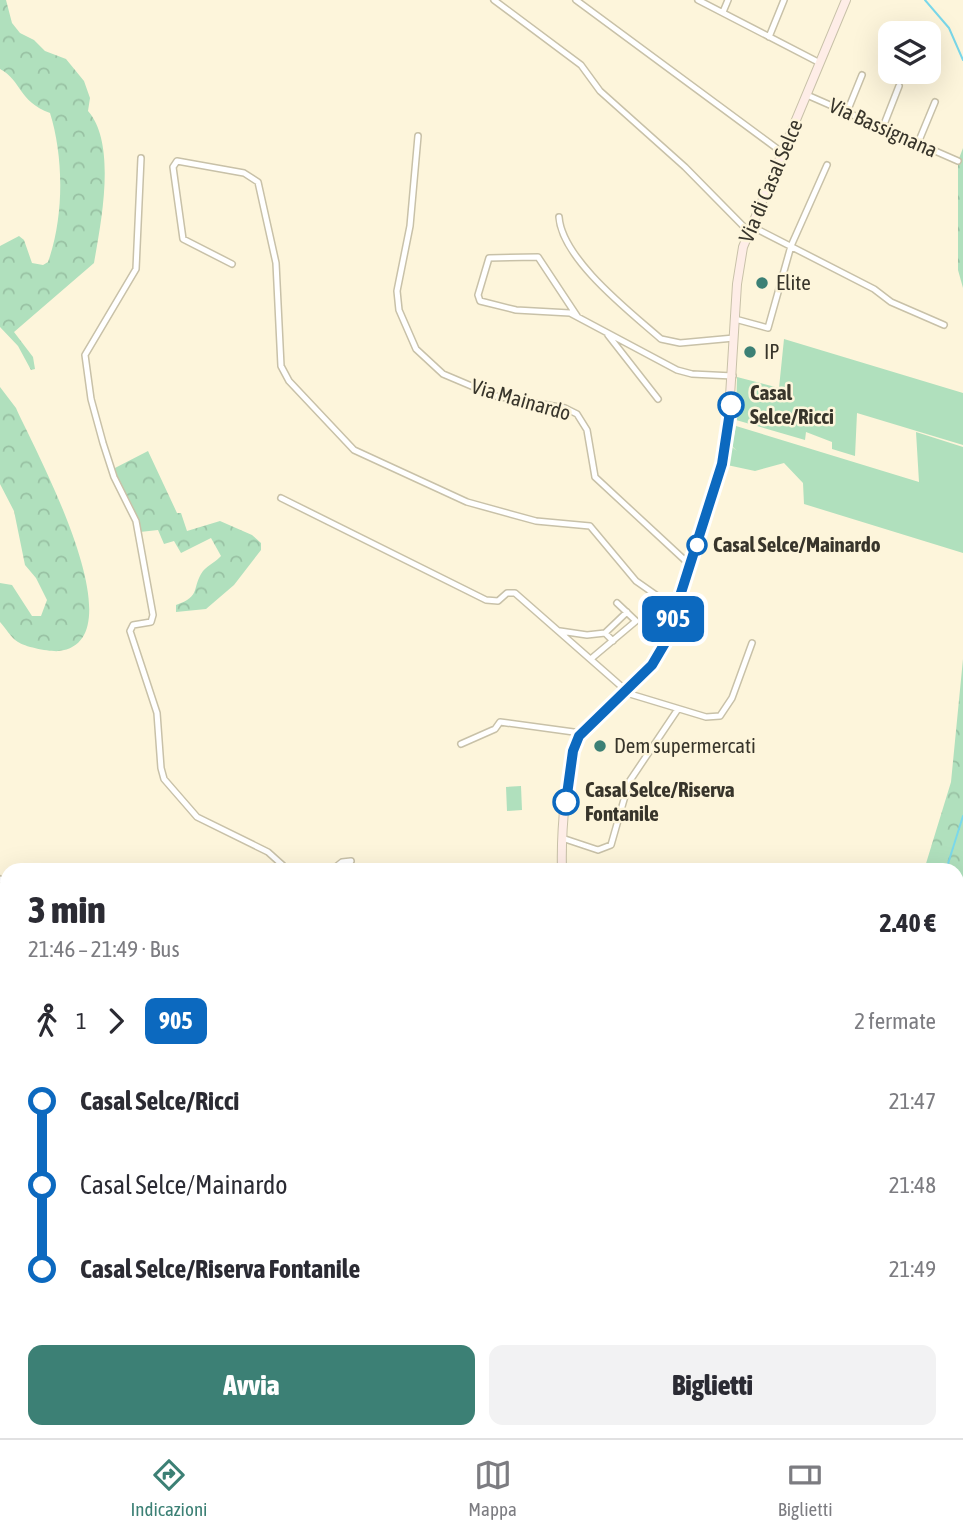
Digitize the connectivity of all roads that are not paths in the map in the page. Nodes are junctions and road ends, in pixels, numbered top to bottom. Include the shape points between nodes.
1 (494, 0) edge
2 (576, 0) edge
3 (698, 0) edge
4 (728, 0) edge
5 (784, 0) edge
6 (846, 0) edge
7 (723, 12) junction
8 (769, 37) junction
9 (820, 63) junction
10 (862, 75) dead end
11 (899, 86) dead end
12 (807, 94) junction
13 (935, 102) dead end
14 (847, 112) junction
15 (883, 127) junction
16 (418, 136) dead end
17 (918, 143) junction
18 (783, 153) junction
19 (141, 158) dead end
20 (958, 161) dead end
21 (827, 164) dead end
22 (559, 217) dead end
23 (750, 229) junction
24 (791, 246) junction
25 (232, 264) dead end
26 (577, 316) junction
27 (735, 319) junction
28 (944, 325) dead end
29 (606, 332) junction
30 (734, 338) junction
31 (733, 376) junction
32 (658, 399) dead end
33 (281, 498) dead end
34 (690, 565) junction
35 (617, 603) dead end
36 (677, 609) junction
37 (627, 612) junction
38 (560, 631) junction
39 (606, 633) junction
40 (613, 642) junction
41 (752, 643) dead end
42 (592, 658) junction
43 (625, 690) junction
44 (678, 709) junction
45 (581, 733) junction
46 (461, 744) dead end
47 (562, 838) junction
48 (351, 861) dead end
49 (281, 863) edge
50 (341, 863) edge
51 (562, 863) edge

1 - 23 street via 581,65 602,93
2 - 18 street
3 - 7 street
4 - 7 street
5 - 8 street
6 - 9 main road, Via di Casal Selce
7 - 8 street
8 - 9 street
9 - 12 main road, Via di Casal Selce
10 - 14 street
11 - 15 street
12 - 14 street, Via Bassignana
12 - 18 main road, Via di Casal Selce
13 - 17 street
14 - 15 street, Via Bassignana
15 - 17 street, Via Bassignana
16 - 34 street, Via Mainardo via 409,231 397,293 401,315 418,352 443,374 495,396 577,414 587,430 594,476
17 - 20 street, Via Bassignana
18 - 23 main road, Via di Casal Selce
19 - 49 street via 136,269 85,355 100,432 114,477 135,518 153,618 130,630 157,713 162,775 197,817 271,853
21 - 24 street
22 - 30 street via 562,236 574,256 662,340
23 - 24 street
23 - 27 main road, Via di Casal Selce via 740,261
24 - 27 street via 768,328
24 - 28 street via 891,302
25 - 36 street via 183,239 173,167 177,161 246,173 258,182 275,263 281,366 289,381 350,448 467,502 536,521 590,526 636,581
26 - 26 street via 480,300 489,258 538,257
26 - 29 street
27 - 30 main road, Via di Casal Selce
29 - 31 street via 680,371
29 - 32 street
30 - 31 main road, Via di Casal Selce
31 - 34 main road, Via di Casal Selce via 725,452
33 - 38 street via 487,601 515,593
34 - 36 main road, Via di Casal Selce
35 - 37 street
36 - 43 main road, Via di Casal Selce via 659,655
37 - 39 street
37 - 40 street via 636,621
38 - 39 street
38 - 42 street
39 - 40 street
40 - 42 street
41 - 44 street via 723,714 708,718
42 - 43 street
43 - 44 street
43 - 45 main road, Via di Casal Selce
44 - 47 street via 629,782 610,846 596,850
45 - 46 street via 499,722 495,729
45 - 47 main road, Via di Casal Selce via 573,751
47 - 51 main road, Via di Casal Selce
48 - 50 street

